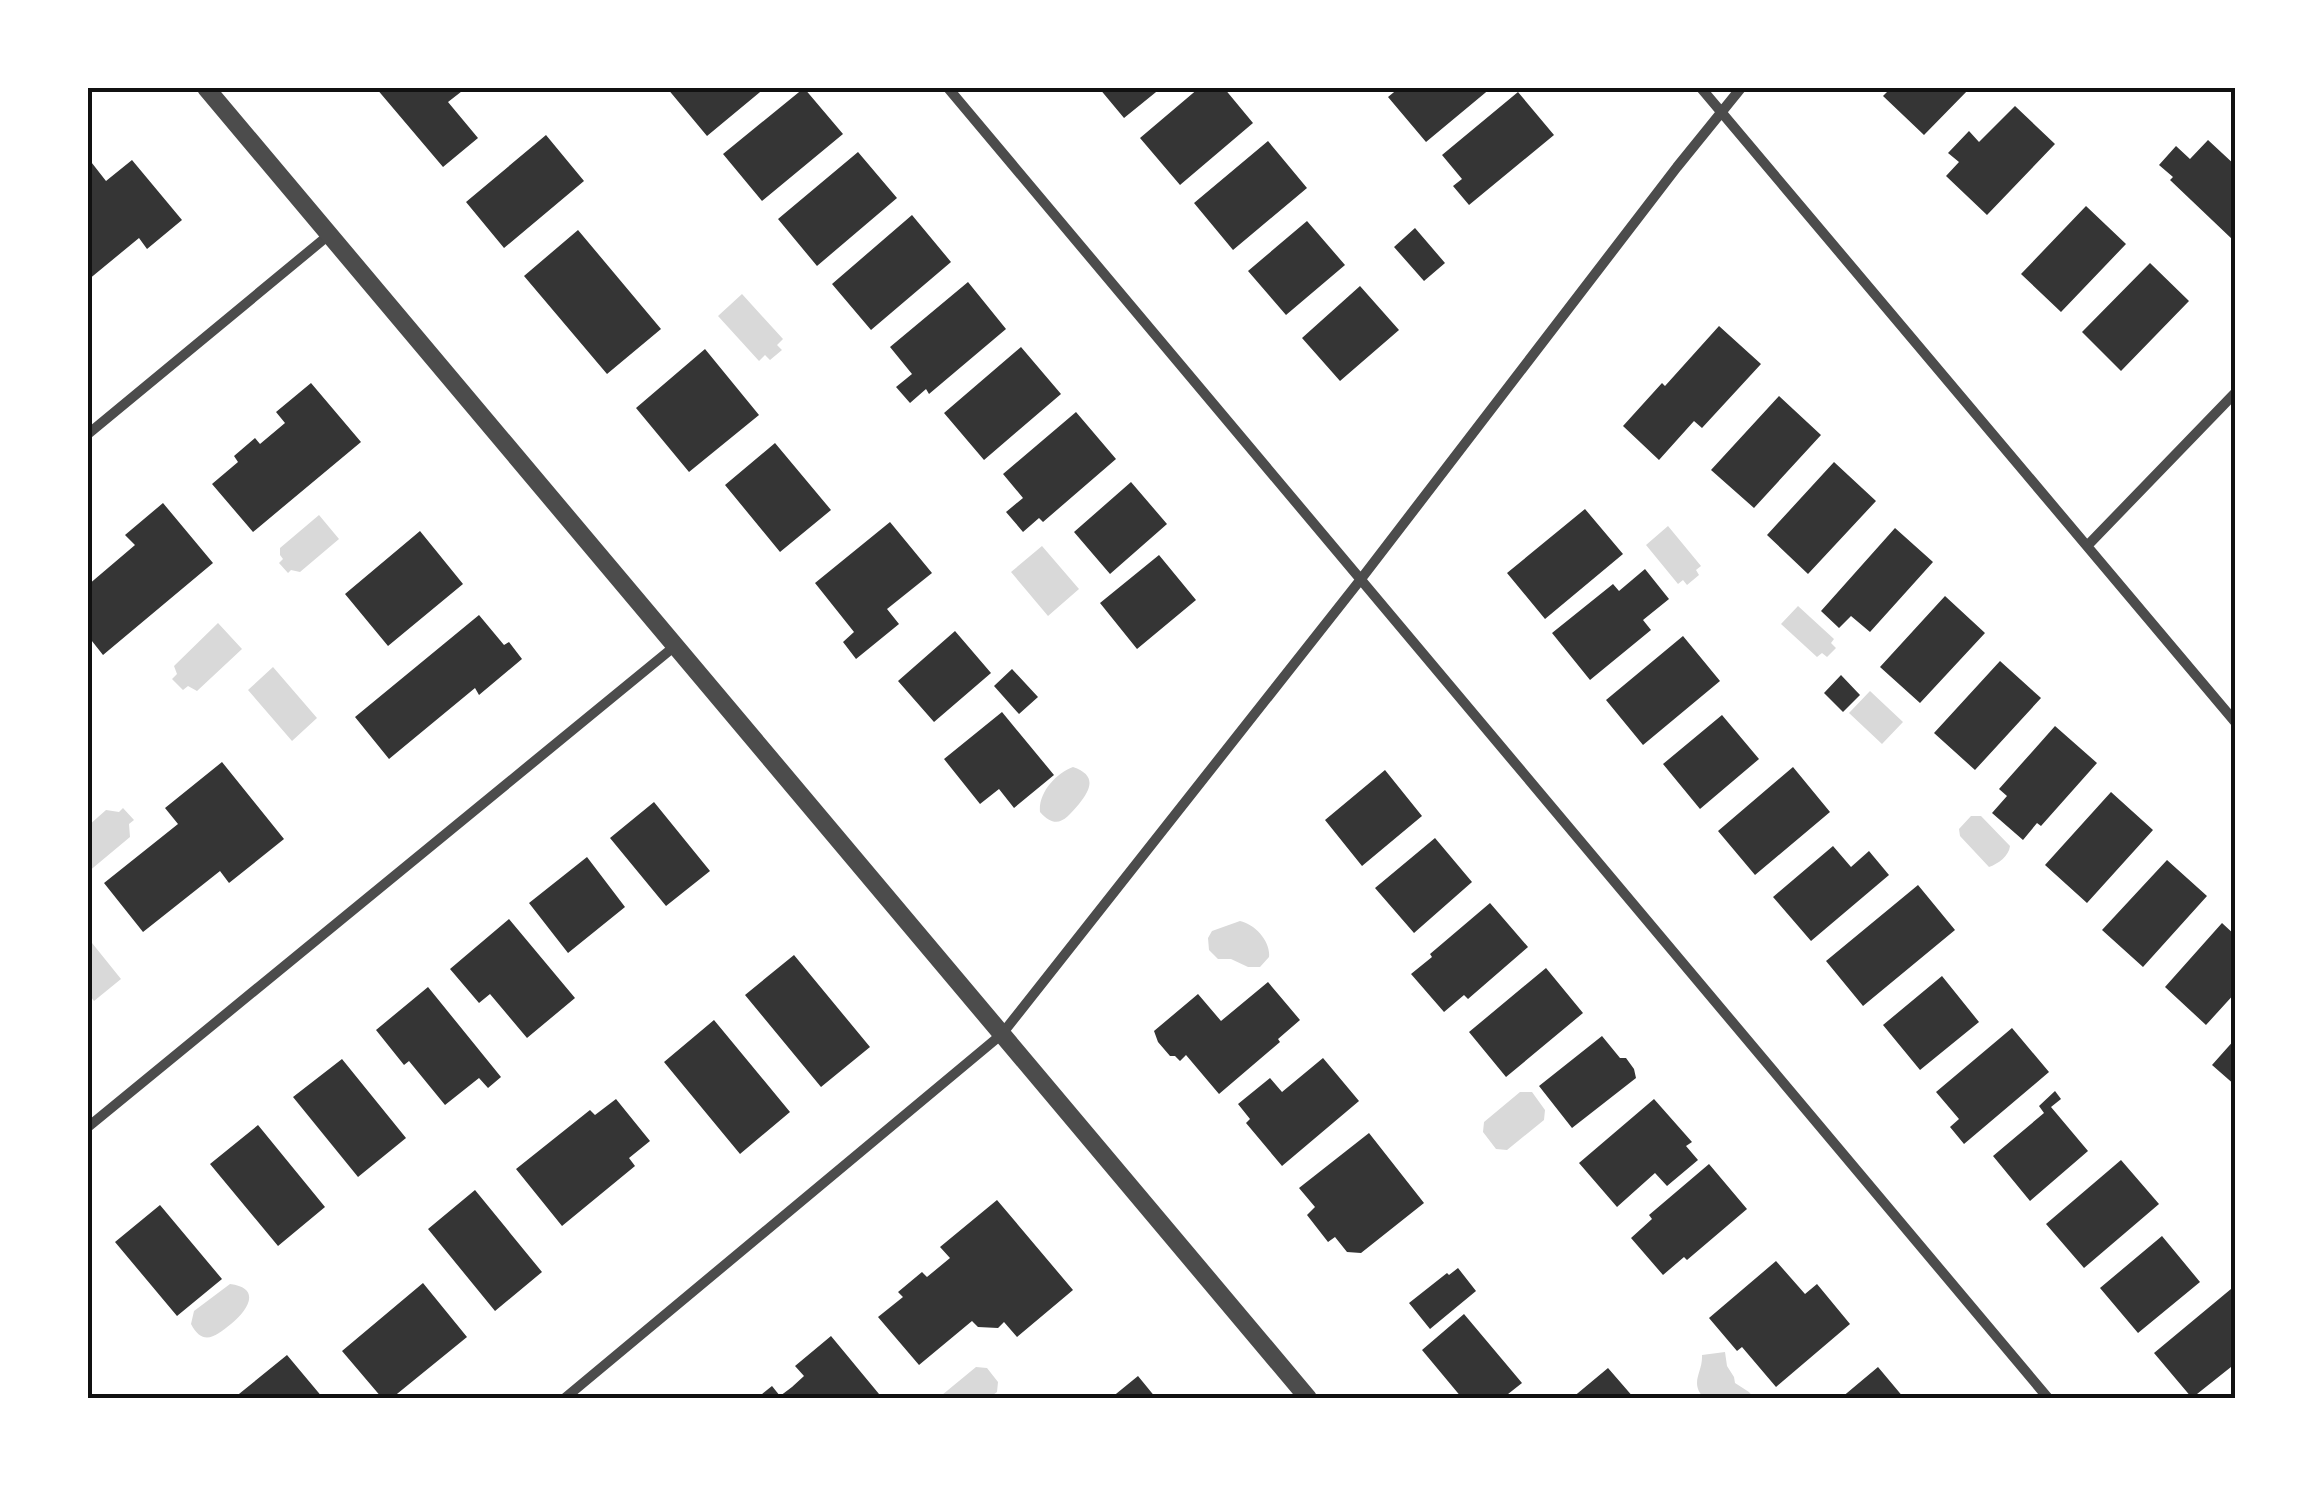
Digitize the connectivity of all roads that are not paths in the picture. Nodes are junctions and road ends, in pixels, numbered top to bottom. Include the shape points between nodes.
1 (206, 88) edge
2 (948, 88) edge
3 (1701, 88) edge
4 (1741, 88) edge
5 (1721, 111) junction
6 (330, 234) junction
7 (2236, 392) edge
8 (88, 434) edge
9 (2088, 545) junction
10 (1360, 579) junction
11 (675, 646) junction
12 (2236, 723) edge
13 (1002, 1034) junction
14 (88, 1127) edge
15 (565, 1398) edge
16 (1308, 1398) edge
17 (2048, 1398) edge

1 - 6 street
2 - 10 street
3 - 5 street
4 - 5 street
5 - 9 street
5 - 10 street
6 - 8 street
6 - 11 street
7 - 9 street
9 - 12 street
10 - 13 street
10 - 17 street
11 - 13 street
11 - 14 street
13 - 15 street
13 - 16 street

